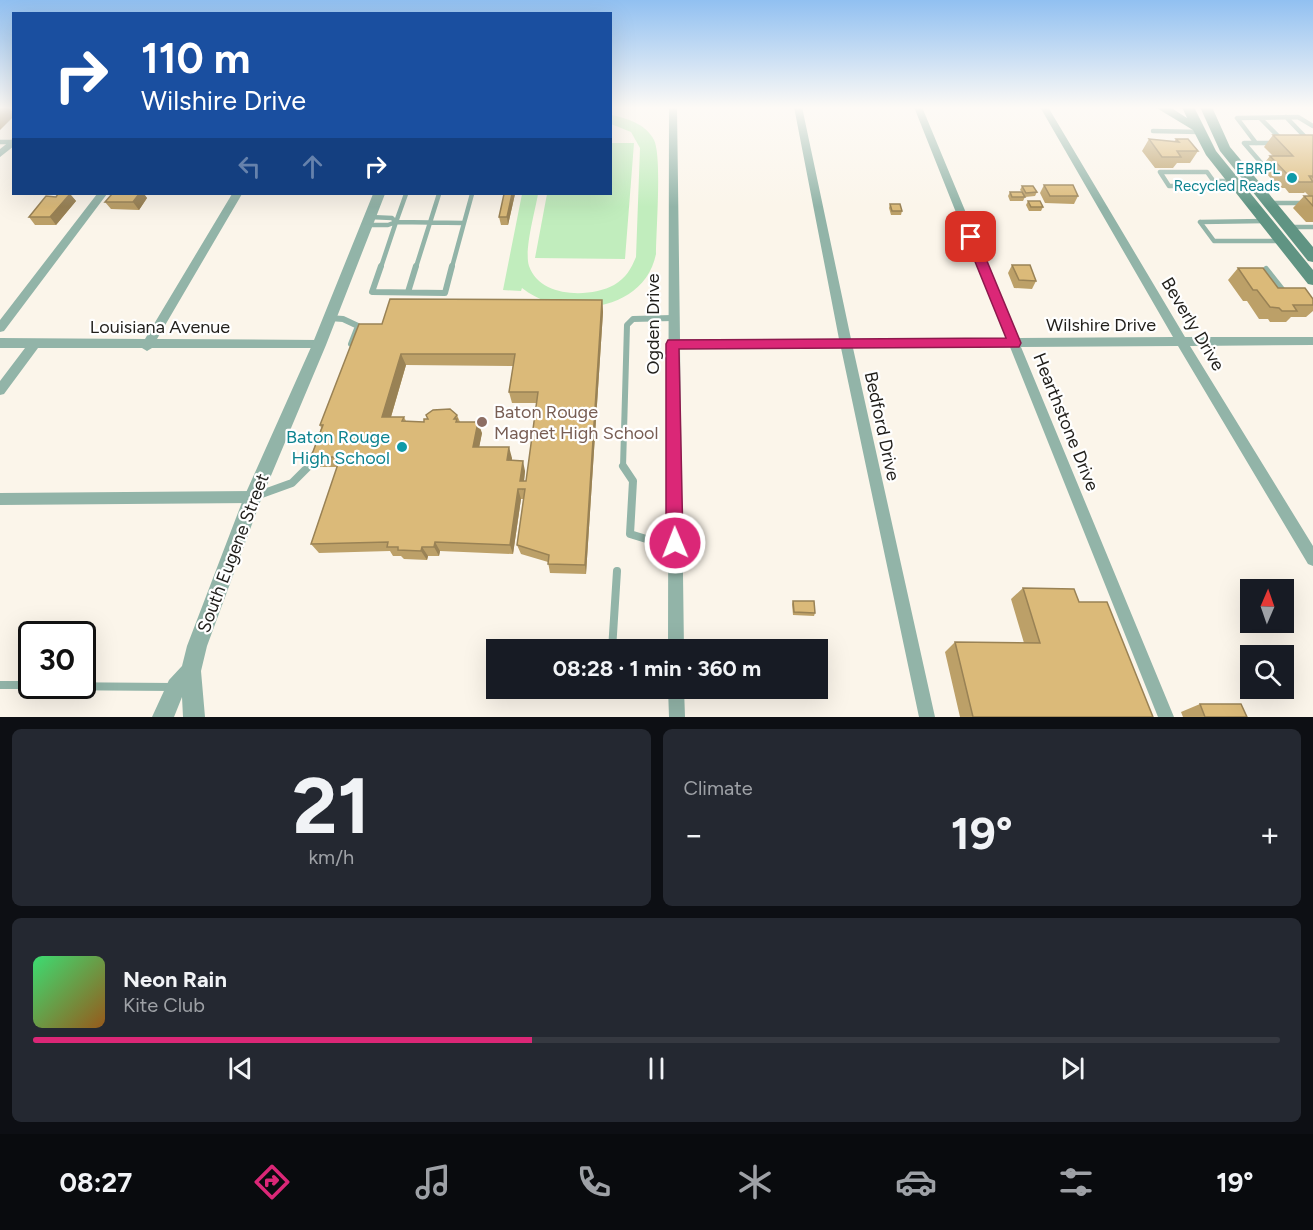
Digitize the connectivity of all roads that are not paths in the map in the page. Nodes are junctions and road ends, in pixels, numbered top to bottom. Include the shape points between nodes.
1 (673, 140) edge
2 (805, 140) edge
3 (932, 140) edge
4 (1064, 140) edge
5 (1204, 140) edge
6 (1221, 140) edge
7 (1254, 140) edge
8 (1282, 140) edge
9 (12, 142) edge
10 (1256, 143) junction
11 (1302, 143) edge
12 (1312, 143) edge
13 (0, 154) edge
14 (1263, 165) dead end
15 (1213, 181) junction
16 (1233, 181) junction
17 (101, 195) edge
18 (236, 195) edge
19 (379, 195) edge
20 (406, 195) edge
21 (439, 195) edge
22 (472, 195) edge
23 (1268, 203) junction
24 (1313, 203) edge
25 (368, 221) junction
26 (1265, 221) junction
27 (396, 222) junction
28 (430, 222) junction
29 (464, 223) junction
30 (1287, 226) junction
31 (1313, 227) edge
32 (1281, 241) junction
33 (1313, 257) edge
34 (1266, 270) edge
35 (1313, 280) edge
36 (408, 292) junction
37 (1294, 294) edge
38 (330, 318) junction
39 (672, 318) junction
40 (0, 328) edge
41 (1313, 341) edge
42 (0, 343) edge
43 (1014, 343) junction
44 (1182, 343) junction
45 (34, 344) junction
46 (672, 344) junction
47 (319, 345) junction
48 (846, 345) junction
49 (147, 346) junction
50 (350, 348) edge
51 (0, 390) edge
52 (316, 449) edge
53 (253, 497) junction
54 (0, 499) edge
55 (675, 543) junction
56 (1313, 559) edge
57 (617, 571) dead end
58 (613, 639) edge
59 (676, 639) edge
60 (191, 671) junction
61 (0, 685) edge
62 (18, 685) edge
63 (96, 686) edge
64 (176, 687) junction
65 (676, 699) edge
66 (163, 717) edge
67 (194, 717) edge
68 (677, 717) edge
69 (927, 717) edge
70 (1166, 717) edge

1 - 39 street, Ogden Drive
2 - 48 street, Bedford Drive
3 - 43 street, Hearthstone Drive
4 - 44 street, Beverly Drive
5 - 16 main road
6 - 23 main road
7 - 10 lane
8 - 10 lane via 1284,143
9 - 13 street
10 - 14 lane via 1244,143
11 - 12 lane
15 - 15 lane via 1207,172 1160,172 1169,186 1217,186
15 - 16 lane
16 - 26 main road
17 - 40 street
18 - 49 street
19 - 25 street, South Eugene Street
20 - 27 lane
21 - 28 lane
22 - 29 lane
23 - 24 lane
23 - 30 main road
25 - 27 lane via 392,218
25 - 38 street, South Eugene Street
26 - 32 main road
26 - 32 lane via 1200,222 1215,241
27 - 28 lane
27 - 36 lane via 372,292
28 - 29 lane
28 - 36 lane
29 - 36 lane via 445,293
30 - 31 lane
30 - 33 main road
32 - 35 main road
34 - 37 lane via 1286,294
38 - 47 street, South Eugene Street
38 - 50 lane via 343,318 358,326
39 - 46 street, Ogden Drive
39 - 55 lane via 633,319 627,325 623,468 633,481 630,534
41 - 44 street, Wilshire Drive
42 - 45 street, Louisiana Avenue
43 - 44 street, Wilshire Drive
43 - 48 street, Wilshire Drive
43 - 70 street, Hearthstone Drive
44 - 56 street, Beverly Drive
45 - 49 street, Louisiana Avenue
45 - 51 street
46 - 48 street, Wilshire Drive
46 - 55 street, Ogden Drive
47 - 49 street, Louisiana Avenue
47 - 53 street, South Eugene Street
48 - 69 street, Bedford Drive
52 - 53 lane via 302,479
53 - 54 street
53 - 60 street, South Eugene Street
55 - 59 street, Ogden Drive
57 - 58 lane
60 - 64 street
60 - 67 street, South Eugene Street
61 - 62 lane
63 - 64 lane
64 - 66 street
65 - 68 street

